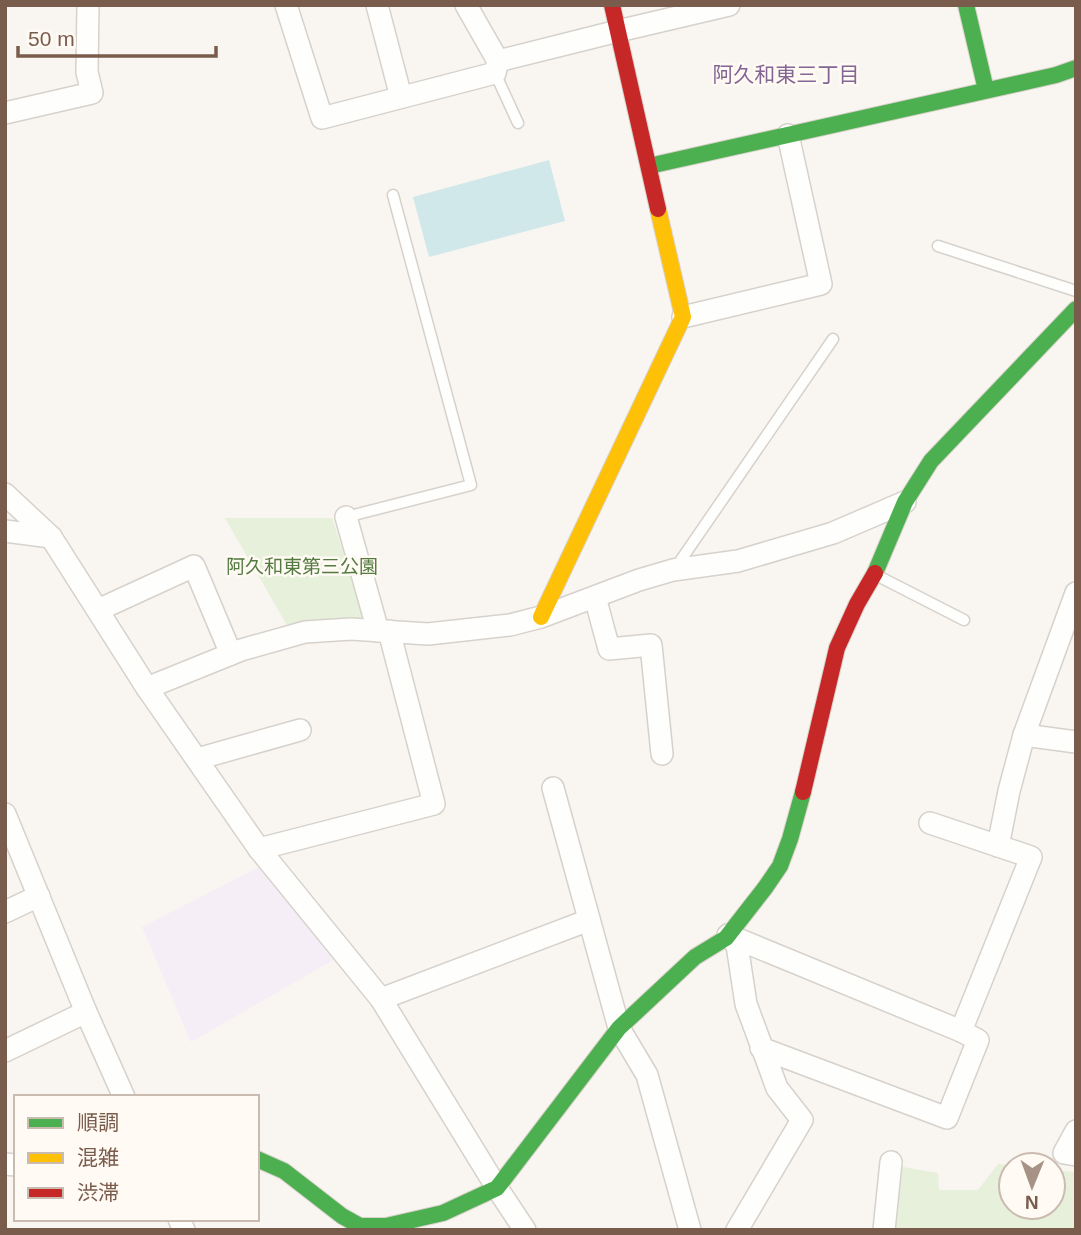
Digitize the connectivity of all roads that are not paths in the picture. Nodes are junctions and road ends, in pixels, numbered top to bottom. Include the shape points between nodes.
1 (88, 5) edge
2 (286, 5) edge
3 (377, 5) edge
4 (466, 5) edge
5 (612, 5) edge
6 (729, 5) edge
7 (967, 5) edge
8 (618, 30) junction
9 (496, 67) junction
10 (1076, 68) edge
11 (986, 90) junction
12 (401, 97) junction
13 (5, 113) edge
14 (518, 123) dead end
15 (788, 135) junction
16 (649, 166) junction
17 (393, 195) dead end
18 (938, 246) dead end
19 (1076, 291) edge
20 (1076, 309) edge
21 (683, 317) junction
22 (833, 339) dead end
23 (5, 494) edge
24 (905, 502) junction
25 (346, 517) joint
26 (5, 531) edge
27 (51, 537) junction
28 (673, 570) junction
29 (875, 574) junction
30 (595, 597) junction
31 (1074, 604) edge
32 (98, 610) junction
33 (541, 617) junction
34 (964, 620) dead end
35 (383, 631) junction
36 (231, 654) junction
37 (147, 688) junction
38 (300, 730) dead end
39 (1024, 735) junction
40 (1076, 742) edge
41 (662, 754) dead end
42 (197, 759) junction
43 (553, 788) dead end
44 (5, 814) edge
45 (930, 823) dead end
46 (998, 846) junction
47 (260, 849) junction
48 (38, 896) junction
49 (5, 912) edge
50 (589, 920) junction
51 (728, 935) junction
52 (381, 999) junction
53 (86, 1012) junction
54 (619, 1028) junction
55 (961, 1031) junction
56 (761, 1048) junction
57 (5, 1051) edge
58 (123, 1095) edge
59 (1076, 1131) edge
60 (1076, 1155) edge
61 (259, 1160) edge
62 (891, 1162) dead end
63 (497, 1188) junction
64 (526, 1230) edge
65 (690, 1230) edge
66 (737, 1230) edge
67 (884, 1230) edge

1 - 13 street via 87,72 92,93
2 - 12 street via 322,118
3 - 12 street
4 - 9 street
5 - 8 street
6 - 8 street
7 - 11 street
8 - 9 street
8 - 16 street
9 - 12 street
9 - 14 lane
10 - 11 street
11 - 15 street
15 - 16 street
15 - 21 street via 821,284
16 - 21 street
17 - 25 lane via 471,485
18 - 19 lane
20 - 24 street via 930,461
21 - 33 street
22 - 28 lane
23 - 27 street
24 - 28 street via 833,533 750,558
24 - 29 street
25 - 35 street
26 - 27 street
27 - 32 street
28 - 30 street
29 - 34 lane
29 - 51 street via 837,648 780,866
30 - 33 street
30 - 41 street via 609,649 651,645
31 - 39 street
32 - 36 street via 194,566
32 - 37 street
33 - 35 street via 428,634
35 - 36 street via 305,632
35 - 47 street via 434,804
36 - 37 street
37 - 42 street
38 - 42 street
39 - 40 street
39 - 46 street
42 - 47 street
43 - 50 street
44 - 48 street
45 - 46 street
46 - 55 street via 1041,861
47 - 52 street
48 - 49 street
48 - 53 street
50 - 52 street
50 - 54 street
51 - 54 street via 695,957
51 - 55 street
51 - 56 street via 737,945 746,1004
52 - 63 street
53 - 57 street
53 - 58 street
54 - 63 street
54 - 65 street via 647,1075
55 - 56 street via 978,1040 947,1118
56 - 66 street via 776,1088 802,1120
59 - 60 street via 1064,1153
61 - 63 street via 284,1171 360,1226 386,1226 443,1213
62 - 67 street
63 - 64 street

